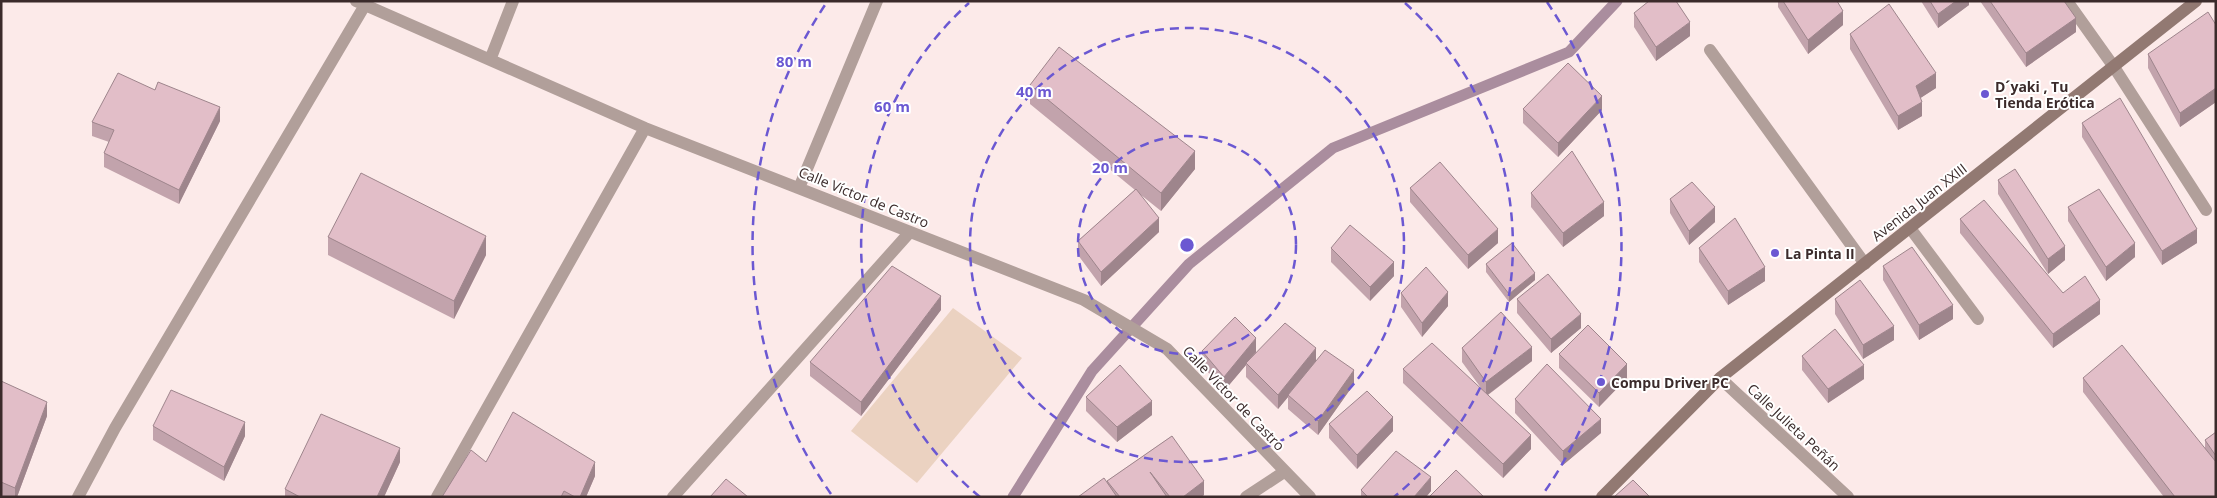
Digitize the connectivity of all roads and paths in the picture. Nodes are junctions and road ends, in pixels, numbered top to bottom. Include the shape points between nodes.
1 (513, 1) edge
2 (877, 1) edge
3 (2067, 1) edge
4 (2196, 1) edge
5 (360, 3) edge
6 (1710, 50) dead end
7 (490, 60) junction
8 (2114, 67) junction
9 (645, 128) junction
10 (799, 188) junction
11 (2206, 210) dead end
12 (1910, 228) junction
13 (910, 232) junction
14 (1865, 264) junction
15 (1978, 319) dead end
16 (1720, 378) junction
17 (1284, 472) junction
18 (78, 497) edge
19 (437, 497) edge
20 (673, 497) edge
21 (1246, 497) edge
22 (1310, 497) edge
23 (1602, 497) edge
24 (1848, 497) edge

1 - 7 street
2 - 10 street
3 - 8 street
4 - 8 main road, Avenida Juan XXIII
5 - 7 street, Calle Víctor de Castro
5 - 18 street
6 - 14 street
7 - 9 street, Calle Víctor de Castro
8 - 11 street
8 - 12 main road, Avenida Juan XXIII
9 - 10 street, Calle Víctor de Castro
9 - 19 street
10 - 13 street, Calle Víctor de Castro
12 - 14 main road, Avenida Juan XXIII
12 - 15 street
13 - 17 street, Calle Víctor de Castro via 1084,300 1167,349
13 - 20 street
14 - 16 main road, Avenida Juan XXIII
16 - 23 main road, Avenida Juan XXIII
16 - 24 street, Calle Julieta Peñán
17 - 21 street
17 - 22 street, Calle Víctor de Castro

